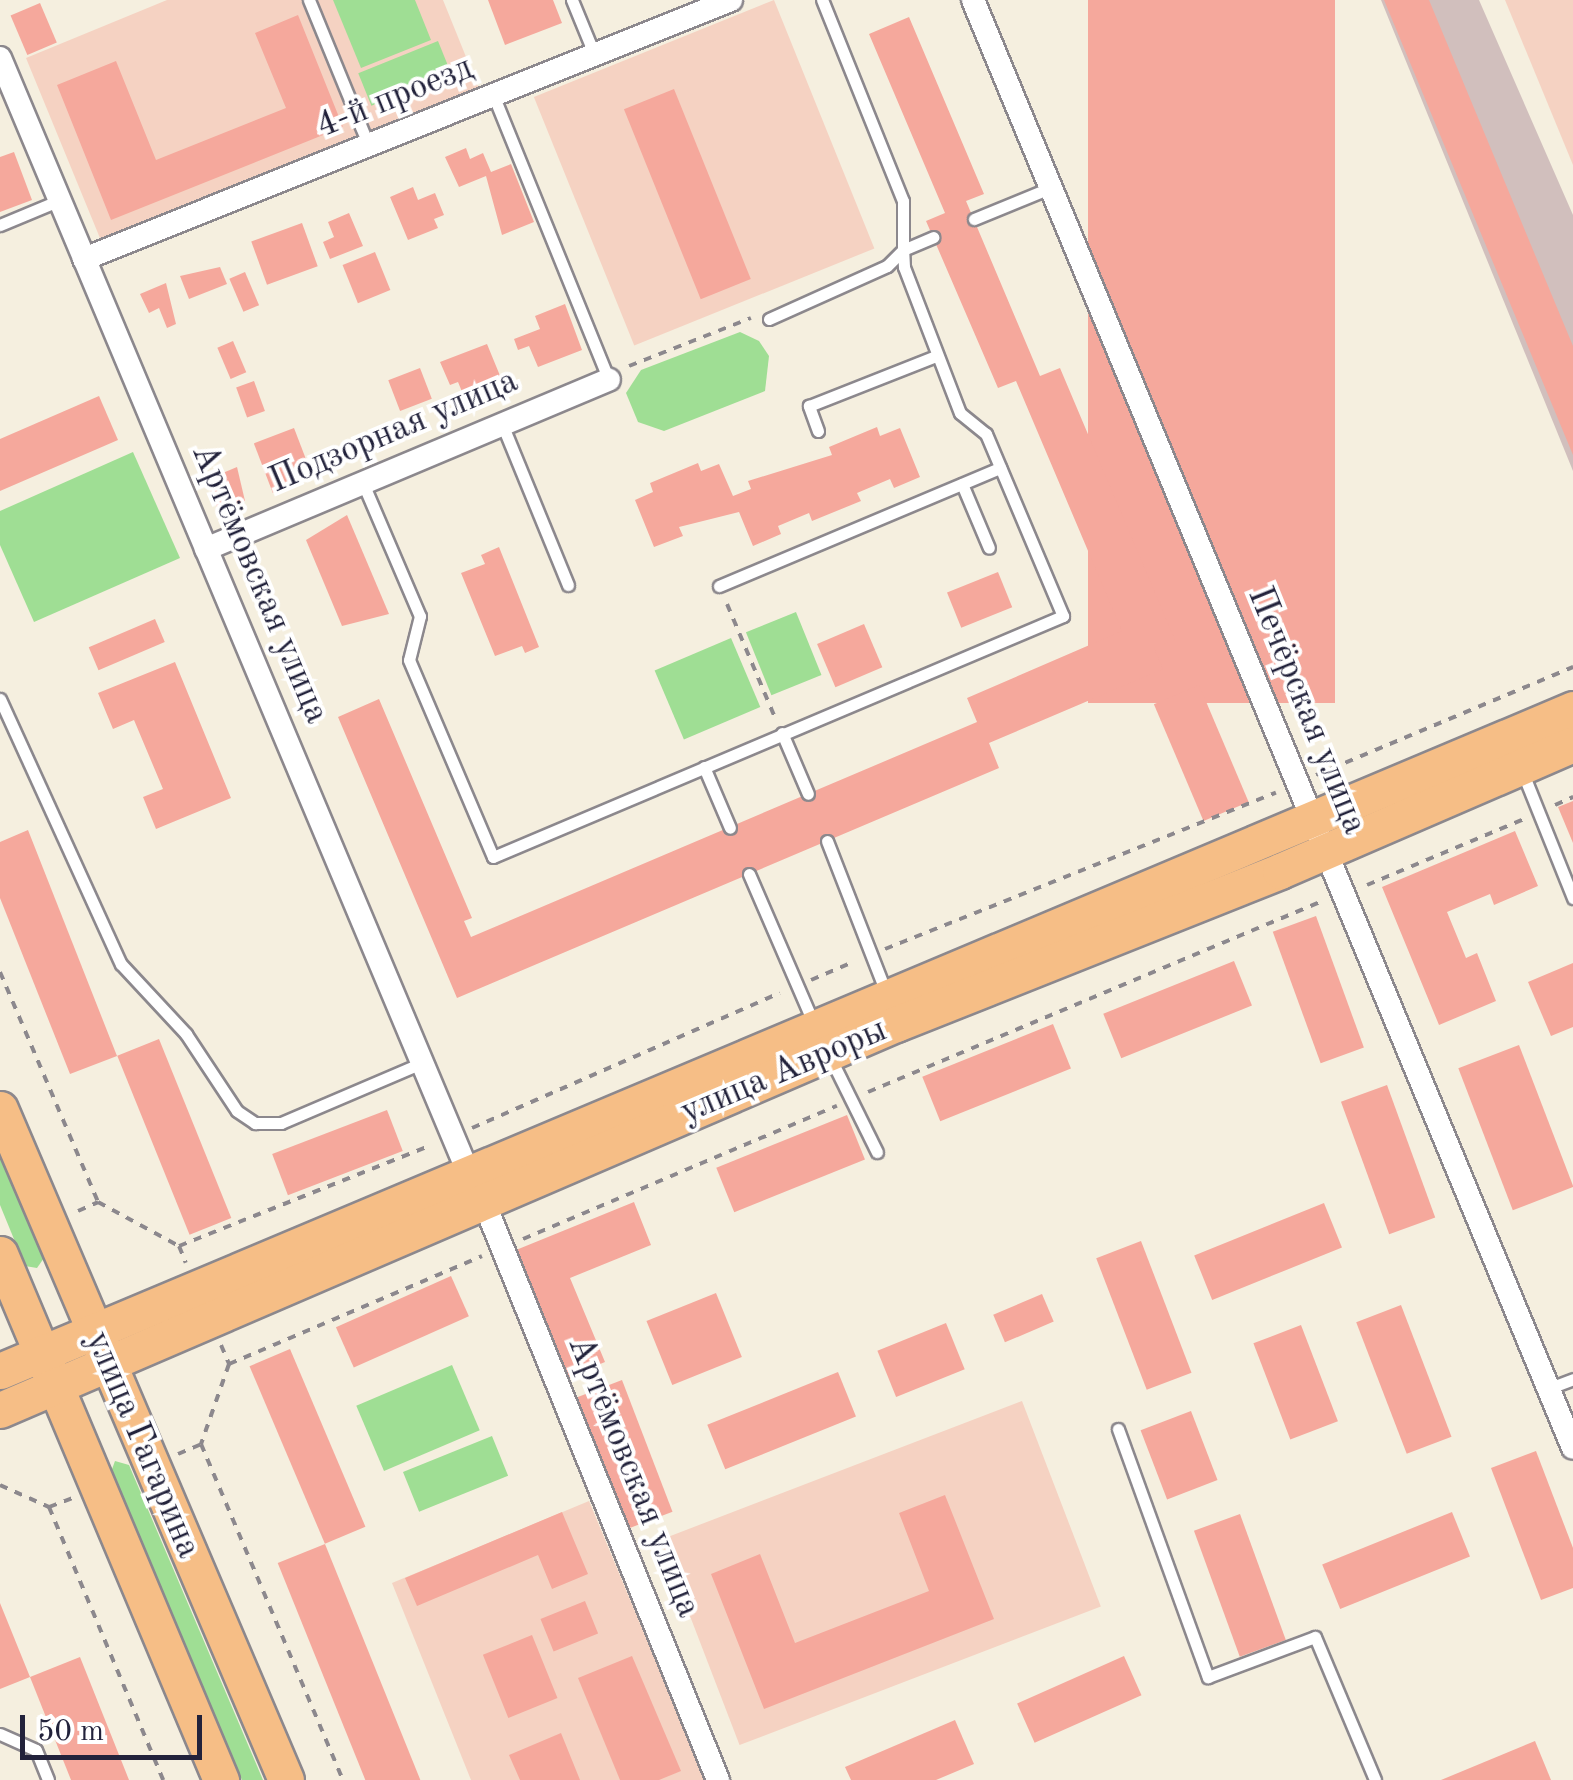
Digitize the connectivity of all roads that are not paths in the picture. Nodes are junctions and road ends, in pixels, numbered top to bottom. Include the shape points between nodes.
1 (309, 0) edge
2 (572, 0) edge
3 (731, 0) edge
4 (822, 0) edge
5 (973, 0) edge
6 (595, 56) junction
7 (0, 58) edge
8 (494, 97) junction
9 (370, 146) junction
10 (1052, 187) junction
11 (60, 200) junction
12 (974, 219) dead end
13 (0, 225) edge
14 (933, 237) dead end
15 (903, 250) junction
16 (84, 259) junction
17 (770, 319) road end
18 (936, 356) junction
19 (609, 380) joint
20 (502, 424) junction
21 (818, 430) dead end
22 (1000, 468) junction
23 (362, 482) junction
24 (962, 484) junction
25 (989, 548) dead end
26 (206, 549) junction
27 (568, 585) dead end
28 (720, 586) road end
29 (0, 699) edge
30 (1573, 709) edge
31 (782, 733) junction
32 (1573, 744) edge
33 (704, 767) junction
34 (1520, 768) junction
35 (808, 794) dead end
36 (1312, 817) junction
37 (730, 828) dead end
38 (827, 841) dead end
39 (1326, 852) junction
40 (749, 874) dead end
41 (1573, 898) edge
42 (887, 996) junction
43 (822, 1040) junction
44 (422, 1063) junction
45 (0, 1109) edge
46 (877, 1152) dead end
47 (475, 1186) junction
48 (0, 1254) edge
49 (93, 1330) junction
50 (42, 1353) junction
51 (107, 1363) junction
52 (0, 1372) edge
53 (1573, 1379) edge
54 (56, 1386) junction
55 (1550, 1388) junction
56 (0, 1410) edge
57 (1118, 1429) dead end
58 (1573, 1448) edge
59 (0, 1734) edge
60 (48, 1780) edge
61 (222, 1780) edge
62 (286, 1780) edge
63 (718, 1780) edge
64 (1376, 1780) edge

1 - 9 lane
2 - 6 lane
3 - 6 street, 4-й проезд
4 - 15 lane via 903,201
5 - 10 street, Печёрская улица
6 - 8 street, 4-й проезд
7 - 11 street, Артёмовская улица
8 - 9 street, 4-й проезд
8 - 19 lane
9 - 16 street, 4-й проезд
10 - 12 lane
10 - 36 street, Печёрская улица
11 - 13 lane
11 - 16 street, Артёмовская улица
14 - 15 lane
15 - 17 lane via 888,266
15 - 18 lane
16 - 26 street, Артёмовская улица
18 - 21 lane via 809,406
18 - 22 lane via 960,413 986,434
19 - 20 street, Подзорная улица
20 - 23 street, Подзорная улица
20 - 27 lane
22 - 24 lane
22 - 31 lane via 1063,616
23 - 26 street, Подзорная улица
23 - 33 lane via 420,616 409,660 493,858
24 - 25 lane
24 - 28 lane
26 - 44 street, Артёмовская улица
29 - 44 lane via 121,964 186,1034 237,1110 255,1123 282,1123
30 - 36 main road, улица Авроры
31 - 33 lane
31 - 35 lane
32 - 34 main road, улица Авроры
33 - 37 lane
34 - 39 main road, улица Авроры
34 - 41 lane
36 - 39 street, Печёрская улица
36 - 42 main road, улица Авроры
38 - 42 lane
39 - 43 main road, улица Авроры
39 - 55 street, Печёрская улица
40 - 43 lane
42 - 43 main road, улица Авроры
43 - 46 lane
43 - 47 main road, улица Авроры
44 - 47 street, Артёмовская улица
45 - 49 main road, улица Гагарина
47 - 49 main road, улица Авроры
47 - 51 main road, улица Авроры
47 - 63 street, Артёмовская улица
48 - 50 main road, улица Гагарина
49 - 50 main road, улица Авроры
49 - 51 main road, улица Гагарина
50 - 52 main road, улица Авроры
50 - 54 main road, улица Гагарина
51 - 54 main road, улица Авроры
51 - 62 main road, улица Гагарина
53 - 55 lane
54 - 56 main road, улица Авроры
54 - 61 main road, улица Гагарина
55 - 58 street, Печёрская улица
57 - 64 lane via 1208,1677 1315,1637
59 - 60 lane via 36,1750

